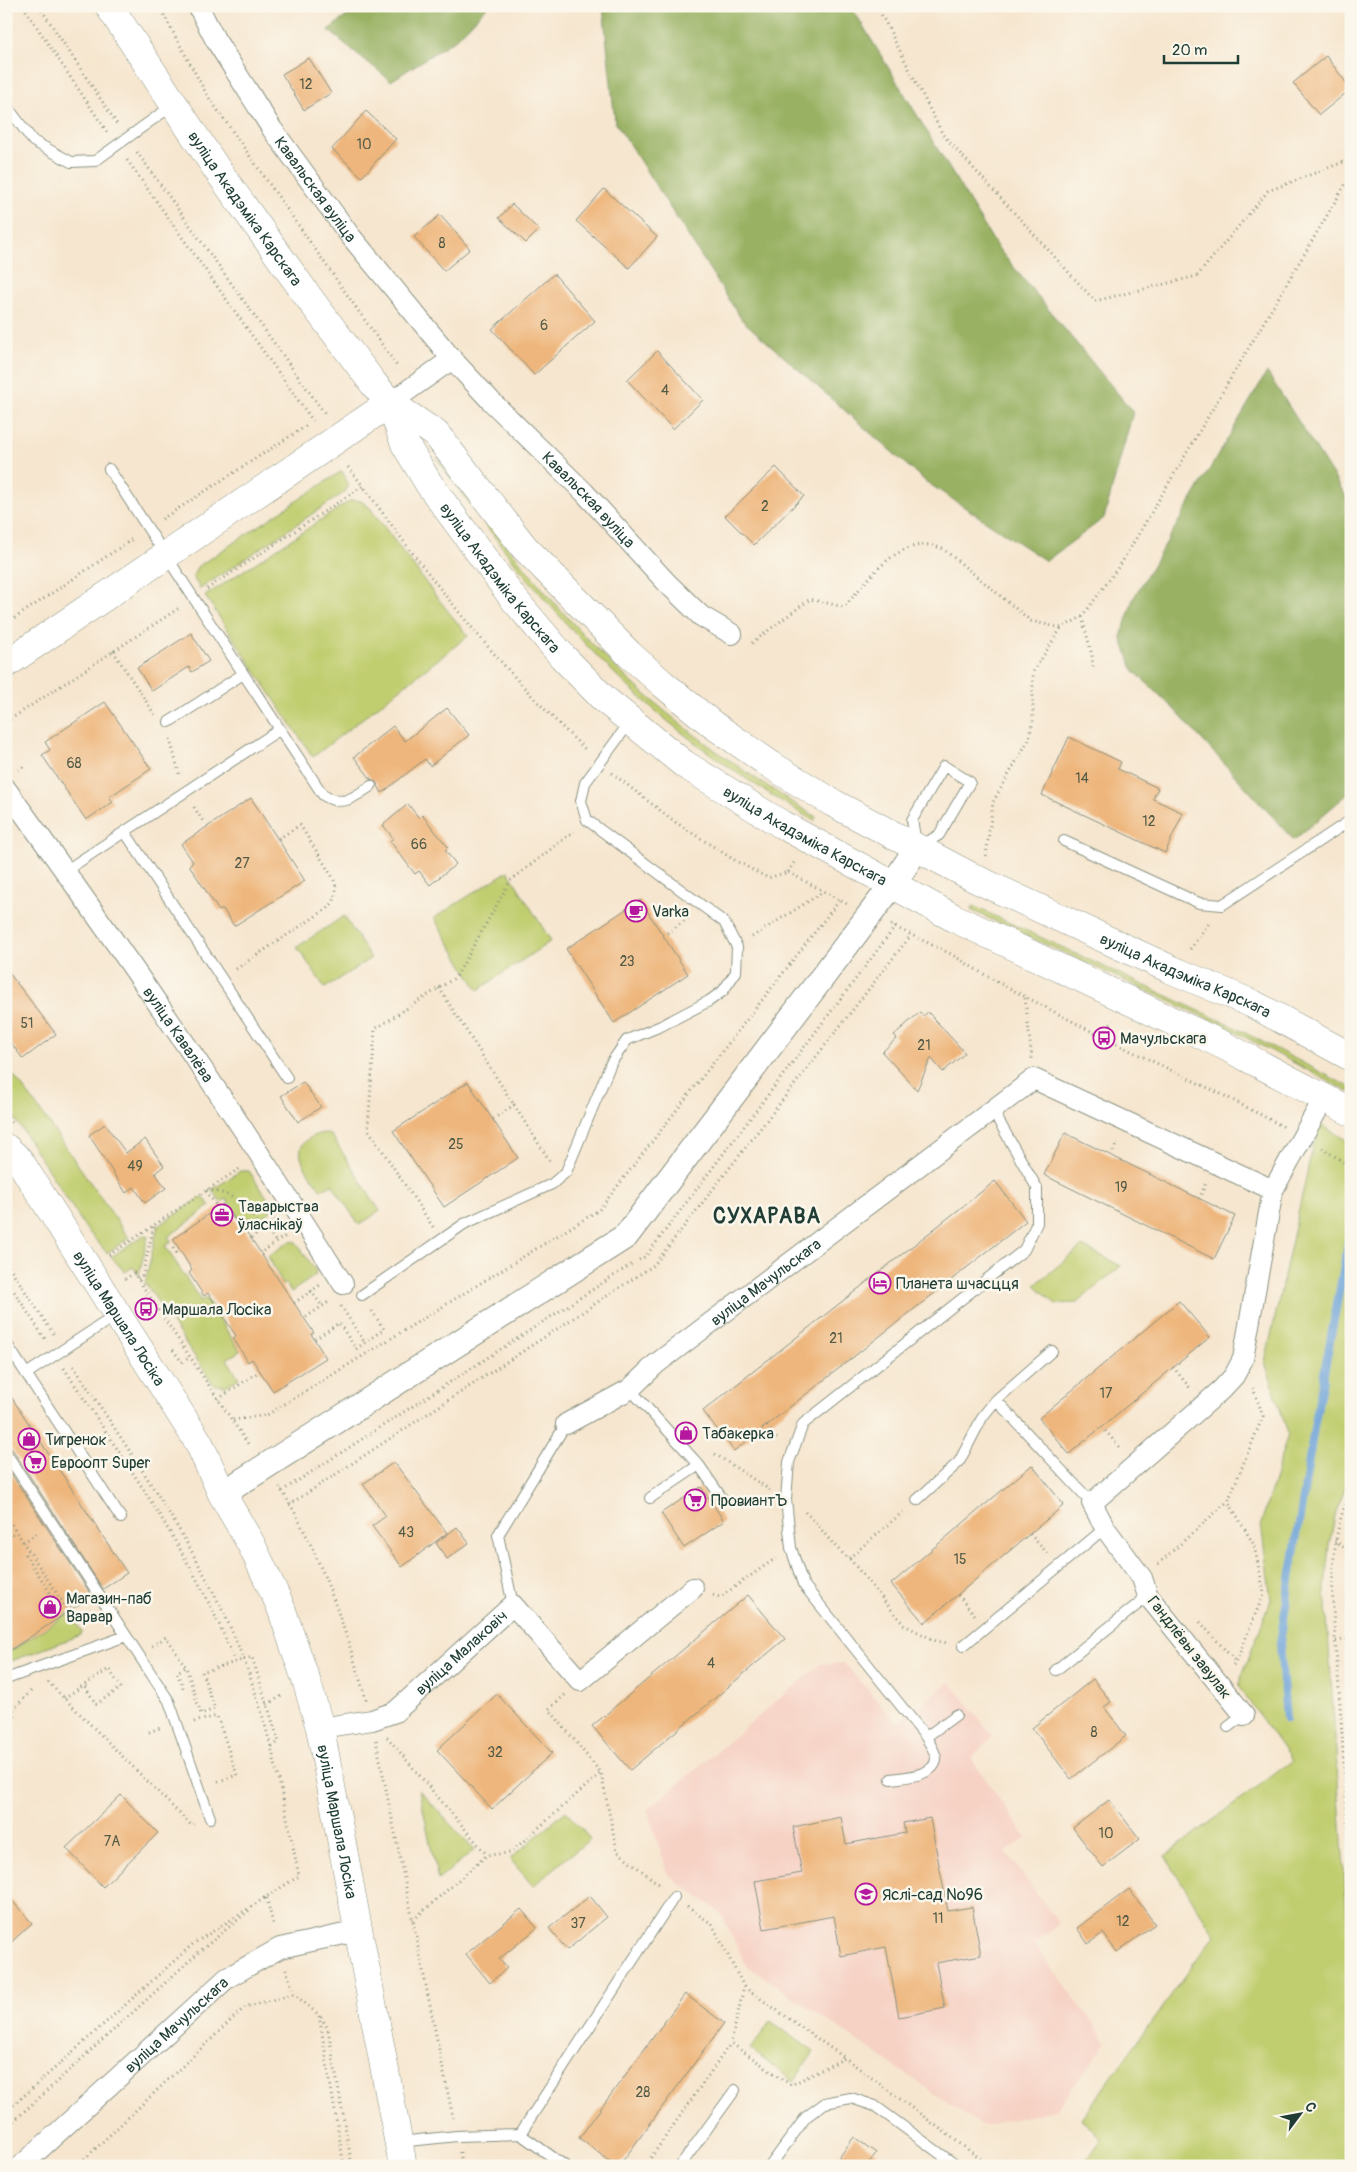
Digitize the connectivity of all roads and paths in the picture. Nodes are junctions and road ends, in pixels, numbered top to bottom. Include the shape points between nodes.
1 (23, 6) edge
2 (39, 6) edge
3 (109, 6) edge
4 (159, 6) edge
5 (198, 6) edge
6 (877, 6) edge
7 (6, 105) edge
8 (174, 105) junction
9 (127, 139) junction
10 (116, 146) junction
11 (1351, 158) edge
12 (1351, 175) edge
13 (452, 359) junction
14 (397, 366) dead end
15 (390, 403) junction
16 (325, 414) dead end
17 (313, 421) dead end
18 (348, 467) dead end
19 (109, 469) dead end
20 (363, 486) junction
21 (167, 557) junction
22 (194, 598) junction
23 (1082, 617) junction
24 (1061, 628) junction
25 (732, 634) joint
26 (6, 664) edge
27 (1093, 670) dead end
28 (243, 674) junction
29 (6, 722) edge
30 (169, 722) dead end
31 (630, 722) junction
32 (279, 730) junction
33 (600, 762) junction
34 (371, 786) dead end
35 (6, 789) edge
36 (587, 820) junction
37 (1351, 820) edge
38 (125, 832) junction
39 (278, 839) dead end
40 (1064, 841) dead end
41 (917, 848) junction
42 (986, 858) dead end
43 (65, 871) junction
44 (892, 884) junction
45 (823, 892) junction
46 (1222, 905) junction
47 (705, 907) junction
48 (870, 914) junction
49 (663, 936) dead end
50 (737, 947) junction
51 (1188, 952) dead end
52 (236, 969) dead end
53 (439, 988) junction
54 (1025, 997) junction
55 (1351, 1057) edge
56 (287, 1078) dead end
57 (1034, 1079) junction
58 (1324, 1098) junction
59 (514, 1105) junction
60 (994, 1111) junction
61 (1351, 1112) edge
62 (493, 1120) dead end
63 (1302, 1136) junction
64 (6, 1148) edge
65 (248, 1163) dead end
66 (1351, 1167) edge
67 (6, 1171) edge
68 (561, 1178) junction
69 (206, 1190) junction
70 (1273, 1190) junction
71 (221, 1212) dead end
72 (154, 1225) junction
73 (266, 1227) dead end
74 (244, 1228) dead end
75 (441, 1240) junction
76 (173, 1248) dead end
77 (263, 1252) dead end
78 (178, 1256) dead end
79 (105, 1258) dead end
80 (6, 1262) edge
81 (6, 1279) edge
82 (124, 1279) dead end
83 (138, 1279) junction
84 (343, 1284) dead end
85 (362, 1295) joint
86 (294, 1303) dead end
87 (341, 1306) dead end
88 (223, 1309) dead end
89 (226, 1315) dead end
90 (306, 1317) dead end
91 (104, 1323) junction
92 (315, 1339) dead end
93 (366, 1342) junction
94 (6, 1343) edge
95 (1052, 1351) dead end
96 (59, 1352) junction
97 (189, 1358) junction
98 (1243, 1359) junction
99 (182, 1362) dead end
100 (260, 1371) dead end
101 (26, 1374) junction
102 (630, 1389) junction
103 (218, 1399) junction
104 (996, 1400) junction
105 (566, 1424) joint
106 (1102, 1427) dead end
107 (6, 1453) edge
108 (689, 1454) junction
109 (699, 1464) junction
110 (1134, 1466) junction
111 (265, 1467) junction
112 (1351, 1490) edge
113 (222, 1494) junction
114 (650, 1498) dead end
115 (786, 1499) junction
116 (723, 1500) dead end
117 (917, 1500) joint
118 (1228, 1501) junction
119 (1092, 1502) junction
120 (6, 1516) edge
121 (121, 1518) dead end
122 (6, 1526) edge
123 (1105, 1528) junction
124 (40, 1531) dead end
125 (1030, 1534) dead end
126 (13, 1536) dead end
127 (1335, 1539) junction
128 (23, 1542) junction
129 (792, 1548) junction
130 (25, 1554) dead end
131 (1351, 1554) edge
132 (849, 1558) junction
133 (1059, 1567) junction
134 (43, 1573) junction
135 (38, 1577) junction
136 (1145, 1587) junction
137 (693, 1588) joint
138 (958, 1595) dead end
139 (84, 1598) dead end
140 (513, 1605) junction
141 (60, 1608) dead end
142 (986, 1627) junction
143 (126, 1636) junction
144 (1351, 1639) edge
145 (1336, 1641) junction
146 (963, 1646) joint
147 (139, 1654) junction
148 (243, 1660) junction
149 (235, 1662) junction
150 (186, 1667) junction
151 (1056, 1670) dead end
152 (55, 1677) dead end
153 (6, 1679) edge
154 (47, 1680) junction
155 (580, 1681) junction
156 (1215, 1681) junction
157 (42, 1682) dead end
158 (84, 1685) junction
159 (29, 1687) dead end
160 (186, 1697) dead end
161 (64, 1698) junction
162 (11, 1712) junction
163 (192, 1714) dead end
164 (956, 1715) dead end
165 (6, 1717) edge
166 (372, 1720) junction
167 (1236, 1721) dead end
168 (6, 1727) edge
169 (166, 1727) dead end
170 (320, 1728) junction
171 (149, 1732) dead end
172 (926, 1737) junction
173 (271, 1747) junction
174 (601, 1773) junction
175 (892, 1779) dead end
176 (212, 1783) dead end
177 (210, 1818) joint
178 (487, 1855) junction
179 (1351, 1873) edge
180 (266, 1896) junction
181 (674, 1897) junction
182 (413, 1920) junction
183 (358, 1931) junction
184 (280, 1948) junction
185 (744, 1987) junction
186 (294, 1994) junction
187 (319, 2015) junction
188 (731, 2043) junction
189 (845, 2058) junction
190 (735, 2090) dead end
191 (6, 2112) edge
192 (6, 2128) edge
193 (520, 2134) junction
194 (457, 2136) junction
195 (400, 2154) edge
196 (21, 2166) edge
197 (76, 2166) edge
198 (344, 2166) edge
199 (352, 2166) edge
200 (462, 2166) edge
201 (565, 2166) edge
202 (645, 2166) edge
203 (680, 2166) edge
204 (770, 2166) edge
205 (957, 2166) edge
206 (990, 2166) edge

1 - 10 path
2 - 9 path
3 - 8 main road, вуліца Акадэміка Карскага
4 - 14 path via 207,95
5 - 13 street, Кавальская вуліца via 272,129 348,233
6 - 11 path via 943,135 1095,301 1197,276 1268,191
7 - 10 lane via 33,141 71,162 95,161
8 - 9 lane
8 - 15 main road, вуліца Акадэміка Карскага via 309,298
9 - 10 lane
9 - 16 path
10 - 17 path
12 - 23 path via 1122,562
13 - 15 street
13 - 25 street, Кавальская вуліца via 584,492 667,583 701,616
15 - 21 main road
15 - 31 main road, вуліца Акадэміка Карскага via 405,444 429,484 513,598 563,657
15 - 41 main road, вуліца Акадэміка Карскага via 436,434 524,546 629,654 663,684 712,724 771,765
18 - 20 path
19 - 21 lane
20 - 22 path
20 - 33 path via 406,547 466,622 548,713
21 - 22 lane
21 - 26 main road
22 - 28 lane
22 - 29 path
23 - 24 path
23 - 27 path
24 - 25 path via 1031,621 942,548 924,544 902,550 878,569 844,606 810,599 751,643
24 - 42 path via 1033,672 1033,721 1029,740 993,802
28 - 30 lane
28 - 32 lane
31 - 33 lane
31 - 44 main road, вуліца Акадэміка Карскага via 684,764 732,794
32 - 34 lane via 314,784 332,801 348,800
32 - 38 lane
33 - 36 lane via 585,783 581,801
33 - 45 path via 655,807 736,861 768,878 788,872
35 - 43 street, вуліца Кавалёва
36 - 47 lane
36 - 53 path via 510,881 456,977
37 - 46 lane
38 - 43 lane
38 - 56 lane
39 - 52 path via 300,825 336,883 336,895 328,908
40 - 46 lane via 1199,903
41 - 41 lane via 939,835 970,782 944,766 912,820
41 - 44 street
41 - 55 main road, вуліца Акадэміка Карскага via 1170,970 1253,1004
43 - 84 street, вуліца Кавалёва via 204,1072
44 - 48 street
44 - 58 main road, вуліца Акадэміка Карскага via 954,918 1223,1045
45 - 48 path
45 - 50 path
46 - 51 path
47 - 49 path
47 - 50 lane via 724,922
48 - 54 path via 951,954
48 - 111 street via 626,1236
50 - 68 lane via 736,972 723,991 682,1016 627,1040 611,1062 574,1156
53 - 59 path
53 - 75 path via 375,1029 368,1129
54 - 57 path
54 - 63 path
57 - 60 street, вуліца Мачульскага
57 - 70 street
58 - 61 main road, вуліца Акадэміка Карскага
58 - 63 street
59 - 62 path
59 - 68 path
60 - 102 street, вуліца Мачульскага via 656,1364
60 - 115 lane via 1037,1188 1037,1223 1024,1250 803,1424 789,1462
63 - 66 path
63 - 70 street
64 - 113 main road, вуліца Маршала Лосіка via 19,1160 199,1443
65 - 69 path
67 - 91 main road, вуліца Маршала Лосіка
68 - 75 lane via 464,1224
69 - 71 path
69 - 72 path
69 - 74 path via 227,1195 248,1210 262,1229 252,1236 248,1226
70 - 98 street
72 - 79 path
72 - 83 path via 142,1277
73 - 77 path via 276,1242
75 - 85 lane
76 - 78 path
80 - 96 path
81 - 96 path
82 - 83 path via 134,1273
83 - 97 path
85 - 93 path via 384,1329
86 - 90 path via 310,1292 322,1306
87 - 93 path
88 - 89 path
91 - 96 lane
91 - 113 main road, вуліца Маршала Лосіка via 185,1451
92 - 93 path via 339,1322 356,1349
94 - 101 lane
95 - 104 lane
96 - 101 lane
96 - 148 path via 146,1477 197,1561 230,1626
96 - 149 path via 181,1552 214,1613
97 - 99 path
97 - 103 path
98 - 110 street via 1226,1385
98 - 118 path via 1263,1416
100 - 103 path
101 - 121 lane
102 - 105 street, вуліца Мачульскага
102 - 108 lane
103 - 111 path
104 - 117 lane via 983,1416 959,1462
104 - 119 lane
105 - 140 lane via 498,1535
106 - 110 path
107 - 143 lane
108 - 109 lane
108 - 115 path via 697,1447 707,1448 725,1463
109 - 114 lane
109 - 116 lane
110 - 119 street
111 - 113 street
111 - 166 path via 298,1519 330,1589
112 - 127 path
113 - 170 main road, вуліца Маршала Лосіка via 251,1544 280,1605
115 - 129 lane
115 - 132 path via 819,1524 839,1551
117 - 132 path
118 - 136 path
118 - 156 path via 1254,1545 1264,1593 1236,1662
119 - 123 street, Гандлёвы завулак
120 - 128 path
122 - 126 path
123 - 133 lane
123 - 136 street, Гандлёвы завулак
124 - 128 path
125 - 133 path
127 - 131 path
127 - 145 path via 1332,1590
128 - 134 path
129 - 137 path via 720,1597
129 - 172 lane via 803,1584
130 - 135 path
132 - 146 path via 904,1625 936,1641
133 - 142 lane
134 - 135 path
134 - 139 path via 67,1609
135 - 141 path
136 - 151 lane
136 - 156 street, Гандлёвы завулак
137 - 155 street
138 - 142 path
140 - 155 street, вуліца Малаковіч
140 - 166 street, вуліца Малаковіч via 395,1712
142 - 146 lane
143 - 147 lane
143 - 153 lane
144 - 145 path
145 - 179 path
147 - 150 path via 166,1637
147 - 177 lane via 169,1701
148 - 149 path
148 - 173 path
148 - 173 path via 252,1657 279,1742
149 - 150 path via 202,1672 215,1709 201,1714
150 - 160 path via 177,1672
152 - 154 path
154 - 157 path
154 - 161 path
155 - 174 path via 549,1708
156 - 167 street, Гандлёвы завулак
158 - 158 path via 110,1669 121,1688 96,1704
158 - 161 path
159 - 162 path via 37,1684
161 - 177 path via 190,1825
162 - 165 path
162 - 168 path via 16,1717
163 - 176 path via 195,1723 217,1716 237,1775
164 - 172 lane
166 - 170 street, вуліца Малаковіч
166 - 178 path
166 - 182 path
169 - 171 path
170 - 183 main road, вуліца Маршала Лосіка
172 - 175 lane via 935,1753 932,1768
173 - 180 path via 298,1876
174 - 178 path via 510,1853
174 - 181 path via 617,1851
178 - 182 path
180 - 184 path
180 - 191 path via 194,1944
180 - 192 path via 200,1951
181 - 185 path via 712,1924
181 - 193 lane
182 - 194 path
183 - 184 street, вуліца Мачульскага
183 - 195 main road, вуліца Маршала Лосіка
184 - 186 path
184 - 196 street, вуліца Мачульскага via 227,1978
185 - 188 path
185 - 189 path
186 - 187 path
186 - 197 path via 245,2007
187 - 198 path
187 - 199 path via 328,2029
188 - 189 path via 791,2085
188 - 202 path
189 - 206 path
190 - 203 lane
193 - 194 lane
193 - 201 lane
194 - 195 lane
194 - 200 path
204 - 205 lane via 806,2117 825,2103 851,2098 875,2106

